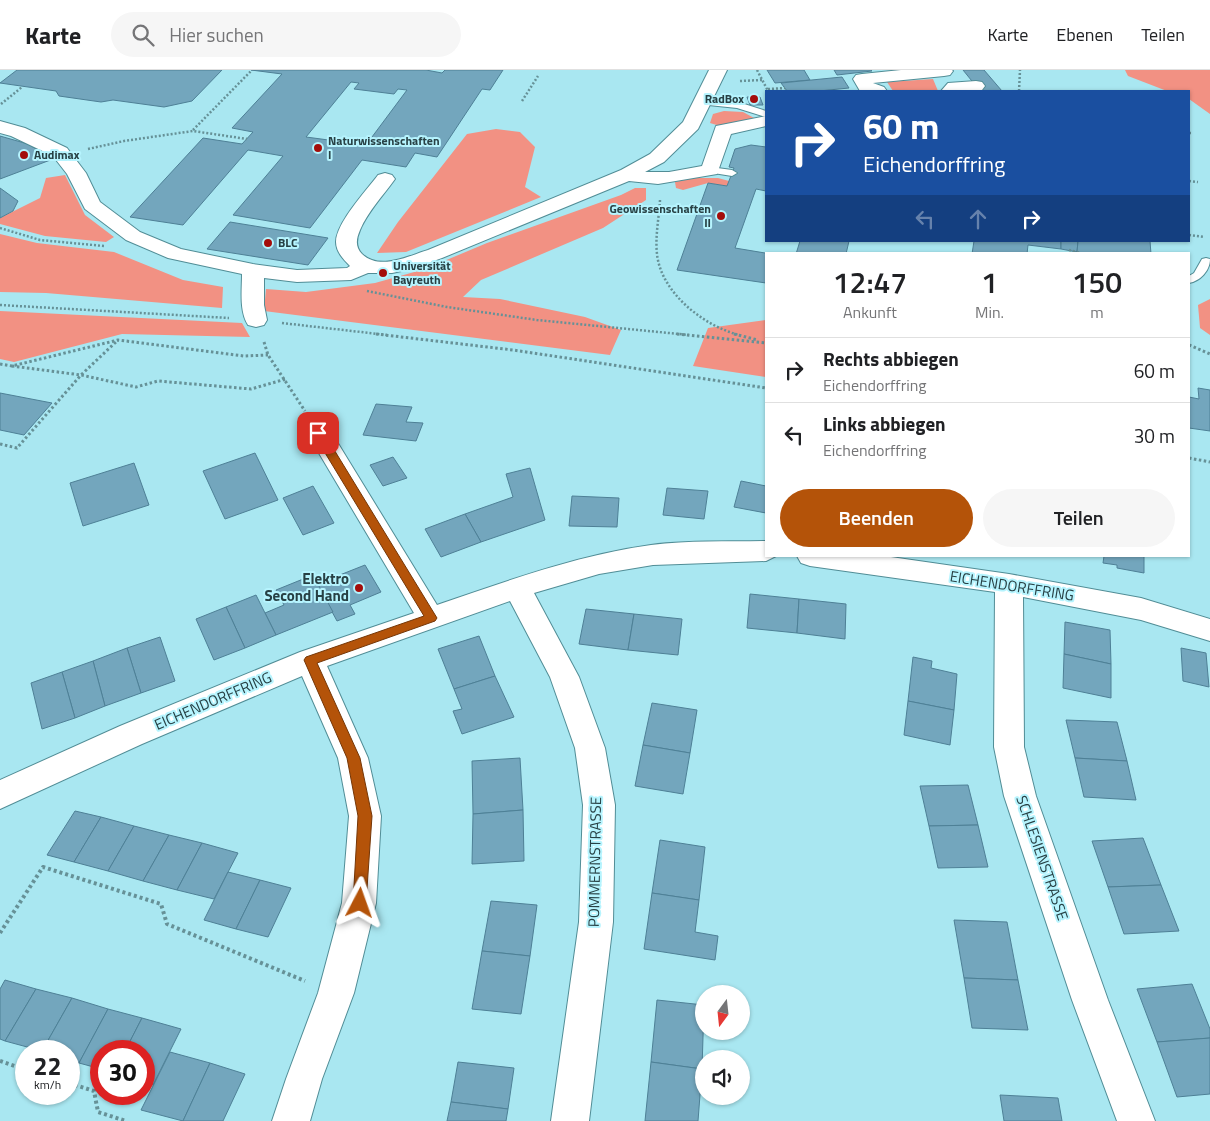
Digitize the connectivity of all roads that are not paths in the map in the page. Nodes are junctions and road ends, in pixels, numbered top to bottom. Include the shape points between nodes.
1 (718, 70) edge
2 (944, 71) edge
3 (863, 85) edge
4 (976, 86) dead end
5 (952, 89) edge
6 (702, 102) junction
7 (765, 114) edge
8 (765, 121) edge
9 (0, 127) edge
10 (710, 170) junction
11 (732, 173) dead end
12 (628, 174) junction
13 (384, 179) dead end
14 (1206, 261) dead end
15 (253, 270) junction
16 (359, 270) junction
17 (1190, 279) edge
18 (256, 320) road end
19 (318, 433) road end
20 (765, 551) edge
21 (817, 557) edge
22 (1009, 584) junction
23 (517, 588) junction
24 (431, 618) junction
25 (1210, 630) edge
26 (310, 660) junction
27 (0, 795) edge
28 (291, 1121) edge
29 (570, 1121) edge
30 (1136, 1121) edge

1 - 6 street
2 - 3 street
2 - 5 street
4 - 5 street
6 - 7 lane via 738,105
6 - 12 street via 691,125 657,158
8 - 10 street via 723,130
9 - 15 street via 60,152 92,205 132,236 175,254
10 - 11 lane
10 - 12 street via 648,179
12 - 16 street via 435,254 391,267
13 - 16 street via 346,239
14 - 17 lane via 1198,275
15 - 16 street via 297,276
15 - 18 street
19 - 24 street
20 - 23 street, EICHENDORFFRING via 653,555 599,564
21 - 22 street, EICHENDORFFRING
22 - 25 street, EICHENDORFFRING via 1141,609
22 - 30 street, SCHLESIENSTRASSE via 1009,746 1020,796 1090,1000
23 - 24 street, EICHENDORFFRING
23 - 29 street, POMMERNSTRASSE via 564,677 590,748 599,805 596,922
24 - 26 street, EICHENDORFFRING
26 - 27 street, EICHENDORFFRING
26 - 28 street via 353,758 365,816 360,903 336,993

